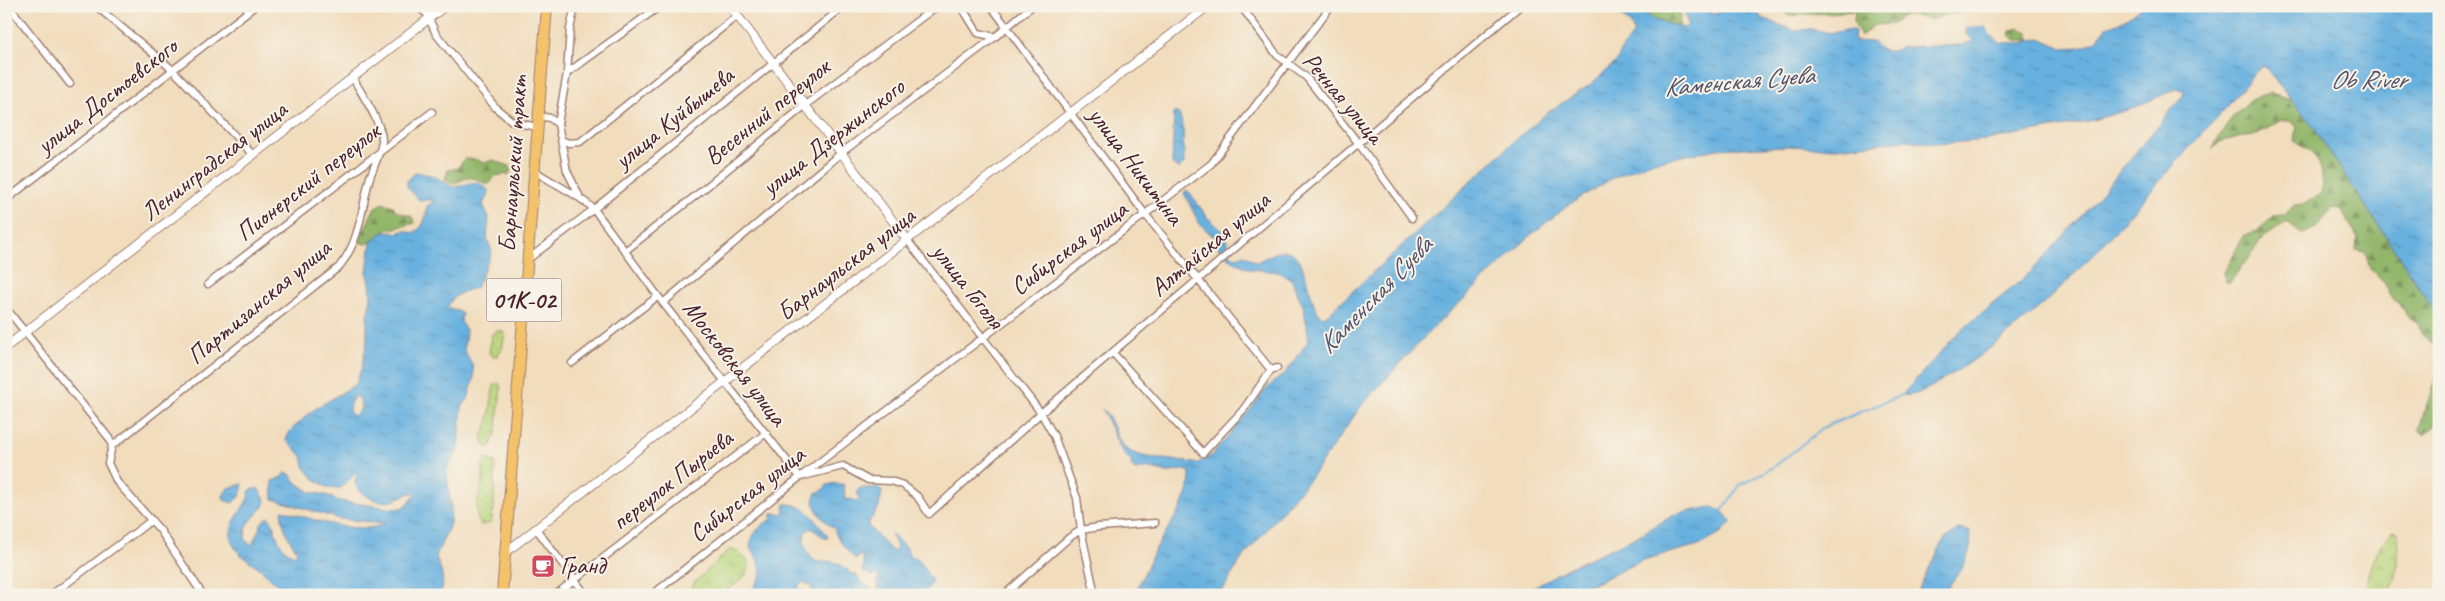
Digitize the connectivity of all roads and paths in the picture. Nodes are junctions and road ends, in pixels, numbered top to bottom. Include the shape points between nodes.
1 (9, 6) edge
2 (96, 6) edge
3 (255, 6) edge
4 (417, 6) edge
5 (445, 6) edge
6 (547, 6) edge
7 (575, 6) edge
8 (660, 6) edge
9 (730, 6) edge
10 (844, 6) edge
11 (937, 6) edge
12 (961, 6) edge
13 (991, 6) edge
14 (1032, 6) edge
15 (1208, 6) edge
16 (1241, 6) edge
17 (1331, 6) edge
18 (1520, 6) edge
19 (737, 16) junction
20 (429, 19) junction
21 (1006, 27) junction
22 (996, 37) junction
23 (1288, 62) junction
24 (772, 64) junction
25 (173, 70) junction
26 (567, 73) junction
27 (353, 78) junction
28 (70, 84) dead end
29 (805, 106) junction
30 (432, 112) dead end
31 (1071, 114) junction
32 (538, 116) junction
33 (558, 124) junction
34 (537, 127) junction
35 (561, 140) junction
36 (1359, 144) junction
37 (841, 153) junction
38 (378, 154) junction
39 (254, 155) junction
40 (535, 171) junction
41 (580, 196) junction
42 (6, 200) edge
43 (594, 209) junction
44 (1145, 214) junction
45 (1412, 218) dead end
46 (908, 241) junction
47 (625, 251) junction
48 (527, 260) junction
49 (1199, 280) junction
50 (208, 284) dead end
51 (658, 296) junction
52 (663, 303) junction
53 (6, 308) edge
54 (24, 333) junction
55 (983, 338) junction
56 (6, 347) edge
57 (1113, 353) junction
58 (572, 363) dead end
59 (725, 384) junction
60 (1041, 413) junction
61 (766, 433) junction
62 (112, 446) junction
63 (800, 478) junction
64 (152, 520) junction
65 (1155, 523) dead end
66 (537, 530) junction
67 (1081, 530) junction
68 (506, 552) junction
69 (575, 580) junction
70 (51, 595) edge
71 (203, 595) edge
72 (502, 595) edge
73 (555, 595) edge
74 (586, 595) edge
75 (652, 595) edge
76 (1004, 595) edge
77 (1095, 595) edge

1 - 28 street
2 - 25 street
3 - 25 street, улица Достоевского
4 - 20 street
5 - 20 street, Ленинградская улица
6 - 32 main road, Барнаульский тракт / 01К-02
7 - 26 street
8 - 26 street
9 - 19 street, улица Гоголя
10 - 24 street, улица Куйбышева
11 - 29 street, Весенний переулок
12 - 22 street via 978,33
13 - 21 street, улица Никитина
14 - 21 street, улица Дзержинского
15 - 31 street, Барнаульская улица
16 - 23 street, Речная улица via 1277,55
17 - 23 street, Сибирская улица
18 - 36 street, Алтайская улица
19 - 24 street, улица Гоголя
19 - 35 street via 580,142
20 - 27 street, Ленинградская улица
20 - 34 street via 436,34 496,108 513,122
21 - 22 street, улица Дзержинского
21 - 31 street, улица Никитина
22 - 37 street, улица Дзержинского
23 - 36 street, Речная улица via 1306,77
23 - 44 street, Сибирская улица via 1211,164
24 - 29 street, улица Гоголя
24 - 43 street, улица Куйбышева
25 - 39 street
25 - 42 street, улица Достоевского
26 - 33 street
27 - 38 street, Партизанская улица via 380,128 382,140
27 - 39 street, Ленинградская улица
29 - 37 street, улица Гоголя
29 - 47 street, Весенний переулок
30 - 38 street, Пионерский переулок
31 - 44 street, улица Никитина
31 - 46 street, Барнаульская улица
32 - 33 street via 550,118
32 - 34 main road, Барнаульский тракт / 01К-02
33 - 35 street
34 - 40 main road, Барнаульский тракт / 01К-02
35 - 41 street via 567,171
36 - 45 street, Речная улица
36 - 49 street, Алтайская улица
37 - 46 street, улица Гоголя
37 - 52 street, улица Дзержинского
38 - 50 street, Пионерский переулок
38 - 62 street, Партизанская улица via 362,221 349,256 339,267
39 - 54 street, Ленинградская улица
40 - 41 street, Московская улица
40 - 48 main road, Барнаульский тракт / 01К-02
41 - 43 street, Московская улица
43 - 47 street, Московская улица
43 - 48 street, улица Куйбышева
44 - 49 street, улица Никитина
44 - 55 street, Сибирская улица
46 - 55 street, улица Гоголя
46 - 59 street, Барнаульская улица
47 - 51 street, Московская улица
48 - 68 main road, Барнаульский тракт / 01К-02
49 - 57 street, Алтайская улица
49 - 57 street, улица Никитина via 1274,369 1203,453
51 - 52 street, Московская улица
51 - 58 street
52 - 59 street, Московская улица
53 - 54 street
54 - 56 street, Ленинградская улица
54 - 62 street via 109,438
55 - 60 street, улица Гоголя
55 - 63 street, Сибирская улица
57 - 60 street, Алтайская улица
59 - 61 street, Московская улица
59 - 66 street, Барнаульская улица
60 - 63 street, Алтайская улица via 929,514 917,496 902,484 868,480 843,466
60 - 67 street, улица Гоголя via 1070,474
61 - 63 street, Московская улица
61 - 69 street, переулок Пырьева
62 - 64 street via 108,463 117,482
63 - 75 street, Сибирская улица
64 - 70 street
64 - 71 street
65 - 67 street
66 - 68 street, Барнаульская улица
66 - 69 street
67 - 76 street
67 - 77 street, улица Гоголя
68 - 72 main road, Барнаульский тракт / 01К-02
69 - 73 street, переулок Пырьева
69 - 74 street

